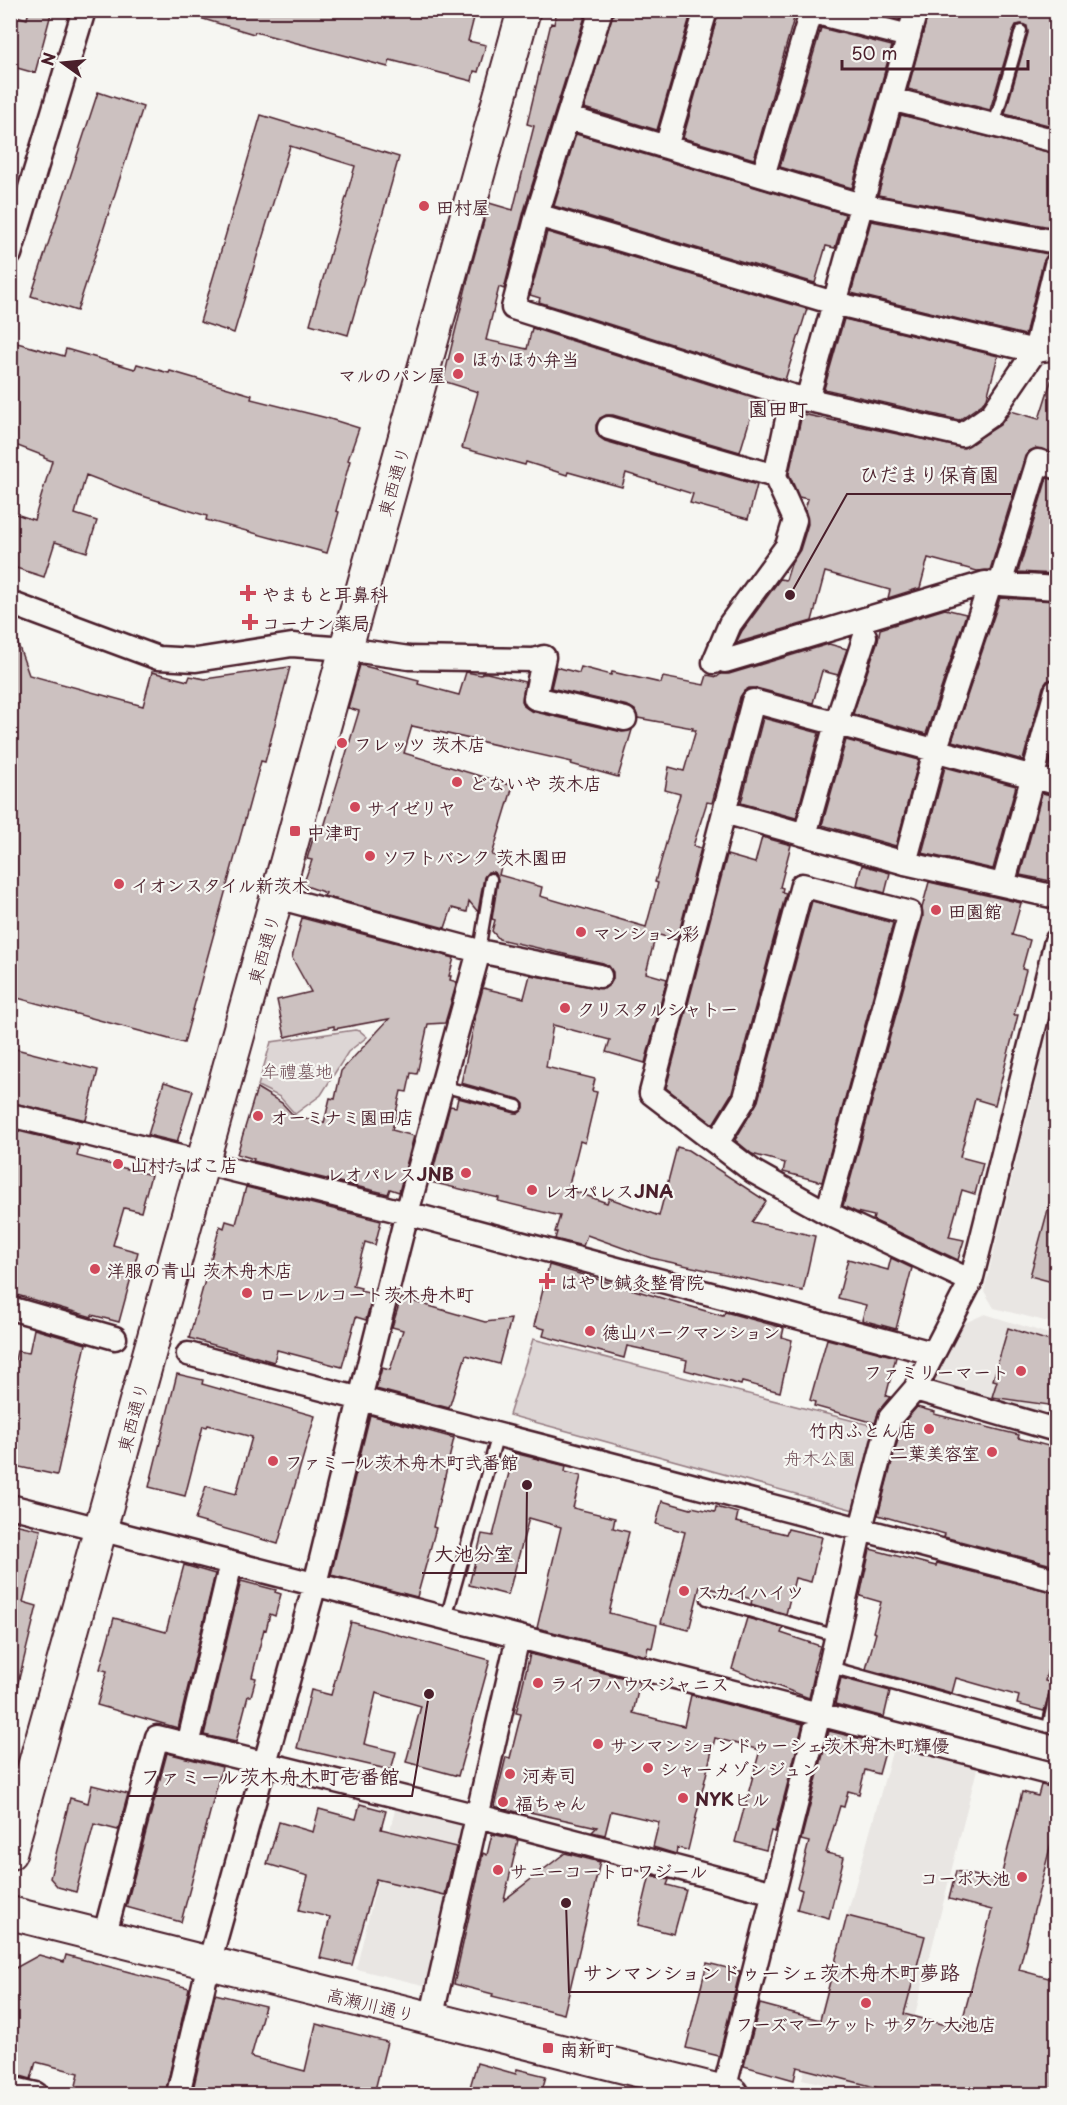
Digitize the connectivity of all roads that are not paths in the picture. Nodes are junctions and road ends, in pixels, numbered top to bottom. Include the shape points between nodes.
1 (84, 10) edge
2 (524, 10) edge
3 (601, 10) edge
4 (706, 10) edge
5 (916, 10) edge
6 (808, 11) edge
7 (1022, 31) dead end
8 (909, 36) junction
9 (891, 99) junction
10 (569, 118) junction
11 (994, 125) junction
12 (1056, 141) edge
13 (666, 147) junction
14 (763, 176) junction
15 (861, 205) junction
16 (537, 215) junction
17 (1056, 242) edge
18 (10, 254) edge
19 (1056, 265) edge
20 (834, 303) junction
21 (1046, 350) edge
22 (799, 398) junction
23 (609, 428) dead end
24 (1056, 467) edge
25 (775, 476) junction
26 (995, 584) junction
27 (1056, 588) edge
28 (10, 603) edge
29 (864, 636) dead end
30 (346, 649) junction
31 (1056, 692) edge
32 (625, 719) dead end
33 (836, 724) junction
34 (935, 751) junction
35 (1034, 777) junction
36 (1056, 783) edge
37 (724, 812) junction
38 (805, 834) junction
39 (905, 863) junction
40 (492, 879) dead end
41 (1003, 885) junction
42 (277, 897) junction
43 (1056, 897) edge
44 (1056, 941) edge
45 (479, 951) junction
46 (600, 976) dead end
47 (442, 1086) junction
48 (517, 1106) dead end
49 (10, 1114) edge
50 (717, 1143) junction
51 (203, 1163) junction
52 (407, 1213) junction
53 (827, 1213) junction
54 (971, 1281) junction
55 (10, 1308) edge
56 (115, 1338) dead end
57 (932, 1353) junction
58 (188, 1354) dead end
59 (915, 1389) junction
60 (360, 1399) junction
61 (1056, 1430) edge
62 (498, 1434) junction
63 (10, 1506) edge
64 (861, 1528) junction
65 (101, 1529) junction
66 (231, 1563) junction
67 (1056, 1580) edge
68 (315, 1584) junction
69 (707, 1599) dead end
70 (446, 1618) junction
71 (837, 1636) junction
72 (518, 1637) junction
73 (830, 1667) junction
74 (1056, 1692) edge
75 (819, 1714) junction
76 (1052, 1728) edge
77 (188, 1744) junction
78 (265, 1764) junction
79 (1056, 1775) edge
80 (478, 1816) junction
81 (10, 1853) edge
82 (774, 1893) junction
83 (10, 1913) edge
84 (105, 1936) junction
85 (209, 1963) junction
86 (431, 2019) junction
87 (10, 2088) edge
88 (36, 2094) edge
89 (178, 2094) edge
90 (726, 2094) edge

1 - 18 street
2 - 30 street, 東西通り
3 - 10 street
4 - 13 street
5 - 8 street
6 - 8 street
6 - 14 street
7 - 11 lane
8 - 9 street
9 - 11 street
9 - 15 street
10 - 13 street
10 - 16 street
11 - 12 street
13 - 14 street
14 - 15 street
15 - 17 street
15 - 20 street
16 - 20 street
16 - 22 street via 513,308
19 - 21 street
20 - 21 street
20 - 22 street
21 - 22 street via 992,414 962,435
22 - 25 street
23 - 25 street
24 - 26 street via 1038,461
25 - 26 street via 795,520 788,546 730,624 720,661 984,583
26 - 27 street
26 - 34 street
28 - 30 street via 158,658 196,660 292,645
29 - 33 street
30 - 32 street via 409,658 544,657 535,698
30 - 42 street, 東西通り
31 - 35 street
33 - 34 street
33 - 37 street via 753,701
33 - 38 street
34 - 35 street
34 - 39 street
35 - 36 street
35 - 41 street
37 - 38 street
37 - 50 street via 651,1093
38 - 39 street
39 - 41 street
40 - 45 lane
41 - 43 street
42 - 45 street
42 - 51 street, 東西通り
44 - 54 street
45 - 46 street
45 - 47 street
47 - 48 lane
47 - 52 street
49 - 51 street
50 - 53 street via 754,1172
50 - 53 street via 745,1098 802,885 910,913
51 - 52 street
51 - 65 street, 東西通り
52 - 57 street
52 - 60 street
53 - 54 street
54 - 57 street
55 - 56 street
57 - 59 street
58 - 60 street
59 - 61 street
59 - 64 street via 890,1418
60 - 62 street
60 - 68 street
62 - 64 street
62 - 70 lane
63 - 65 street
64 - 67 street
64 - 71 street
65 - 66 street
65 - 81 street, 東西通り
66 - 68 street
66 - 77 street
68 - 70 street
68 - 78 street
69 - 71 lane
70 - 72 street
71 - 73 street
72 - 75 street
72 - 80 street
73 - 75 street
73 - 76 lane
74 - 76 lane
75 - 79 street
75 - 82 street
77 - 78 street
77 - 84 street via 157,1737
78 - 80 street
78 - 85 street
80 - 82 street
80 - 86 street
82 - 90 street
83 - 84 street, 高瀬川通り
84 - 85 street, 高瀬川通り
85 - 86 street, 高瀬川通り
85 - 89 street
86 - 90 street, 高瀬川通り
87 - 88 street

